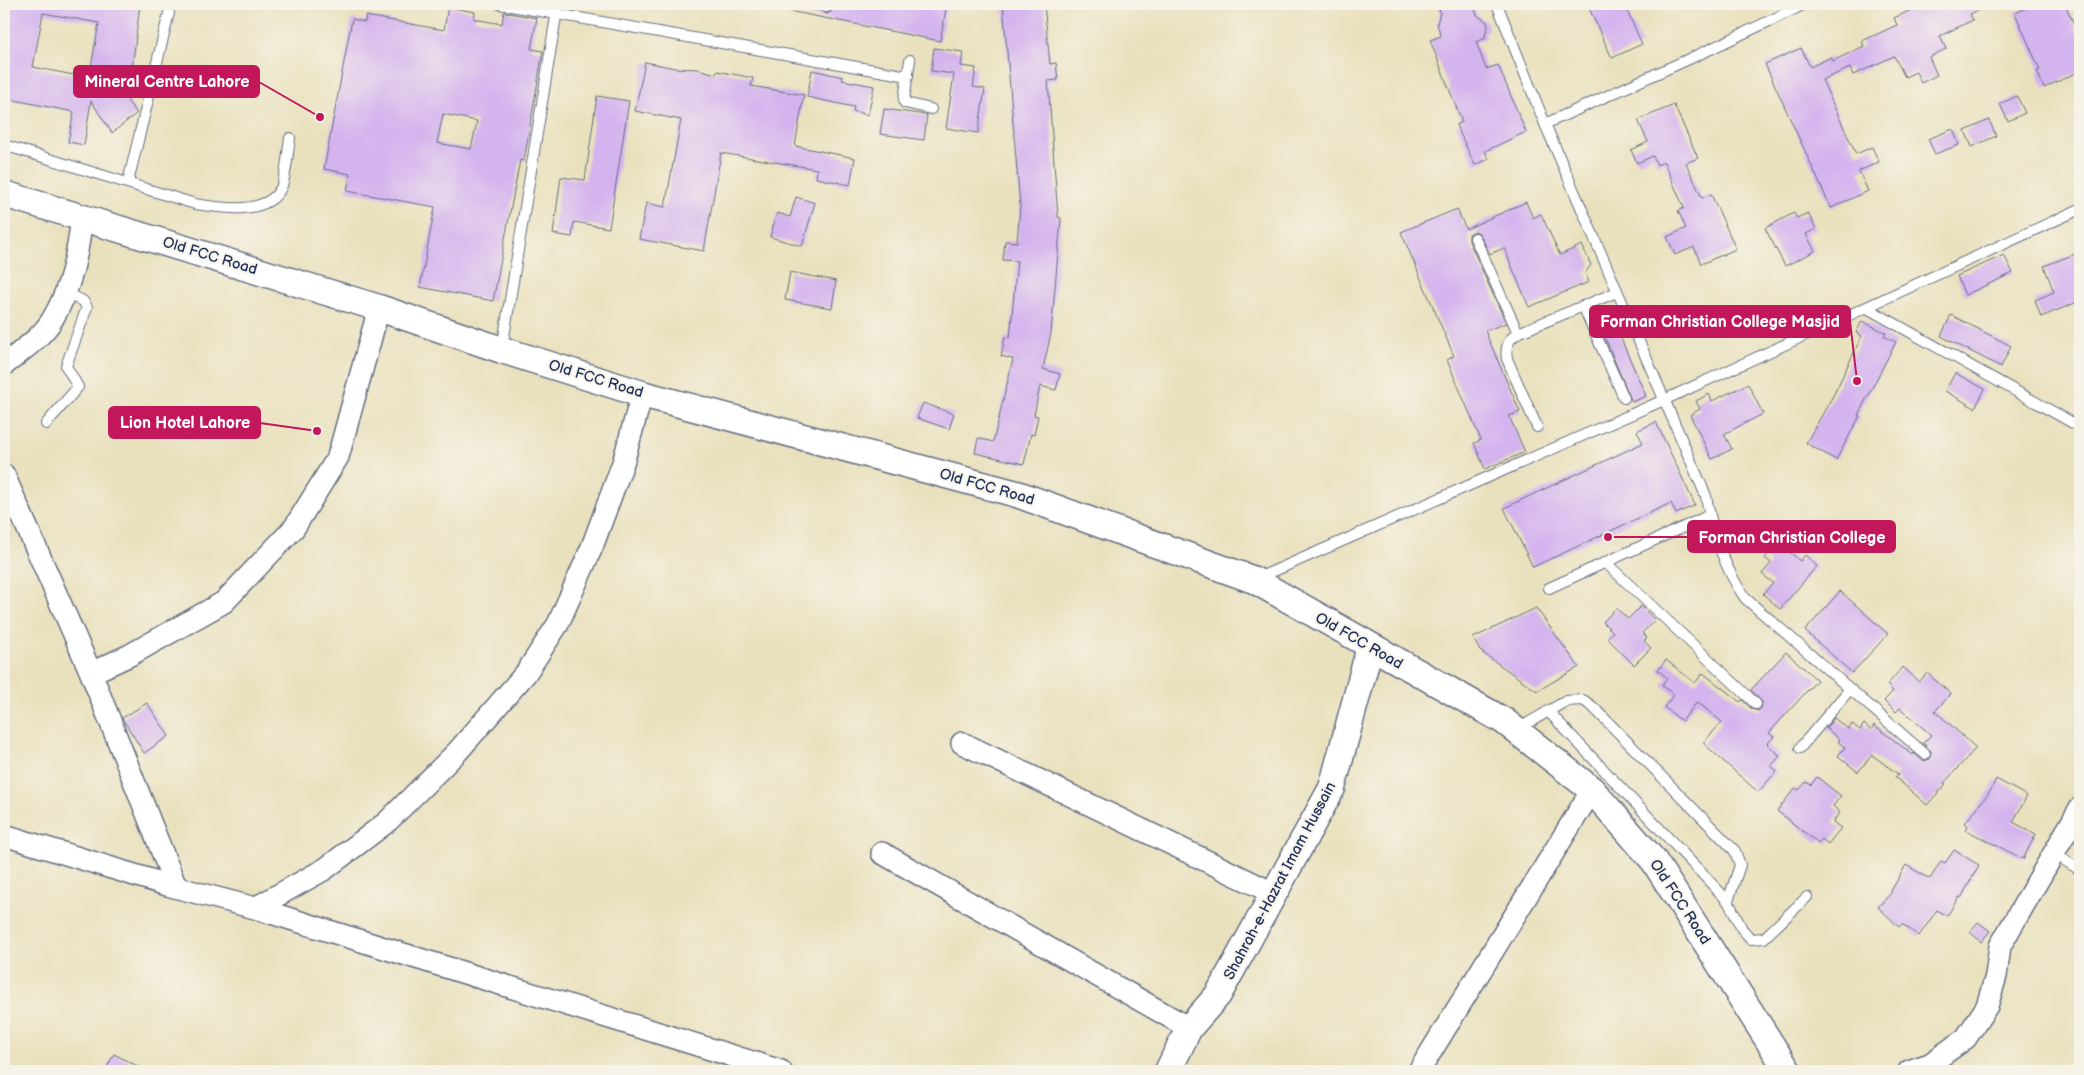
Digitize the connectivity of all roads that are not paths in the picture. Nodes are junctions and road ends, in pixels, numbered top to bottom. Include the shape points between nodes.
1 (500, 4) edge
2 (1497, 4) edge
3 (1805, 4) edge
4 (557, 9) edge
5 (169, 13) dead end
6 (910, 60) dead end
7 (908, 76) junction
8 (931, 109) dead end
9 (1545, 124) junction
10 (290, 138) dead end
11 (4, 145) edge
12 (128, 182) junction
13 (4, 194) edge
14 (2080, 209) edge
15 (82, 217) junction
16 (1475, 238) dead end
17 (65, 292) junction
18 (1617, 292) junction
19 (1583, 306) junction
20 (379, 308) junction
21 (1867, 308) junction
22 (1518, 333) junction
23 (502, 350) junction
24 (4, 365) edge
25 (642, 394) junction
26 (1624, 398) dead end
27 (1664, 400) junction
28 (46, 424) dead end
29 (1537, 427) dead end
30 (2080, 427) edge
31 (4, 475) edge
32 (1710, 515) junction
33 (1606, 563) junction
34 (1254, 580) junction
35 (1549, 588) dead end
36 (1370, 647) junction
37 (91, 673) junction
38 (1850, 690) junction
39 (1756, 704) dead end
40 (1548, 711) junction
41 (1516, 730) junction
42 (962, 743) dead end
43 (1800, 748) dead end
44 (1925, 754) dead end
45 (1592, 790) junction
46 (2080, 808) edge
47 (4, 835) edge
48 (882, 853) dead end
49 (2054, 853) junction
50 (2080, 870) edge
51 (176, 887) junction
52 (1275, 894) junction
53 (1807, 897) dead end
54 (1728, 901) junction
55 (255, 908) junction
56 (1189, 1028) junction
57 (781, 1071) edge
58 (1168, 1071) edge
59 (1419, 1071) edge
60 (1788, 1071) edge
61 (1909, 1071) edge

1 - 4 lane
2 - 9 lane
3 - 9 lane
4 - 7 lane
4 - 23 lane
5 - 12 lane
6 - 7 lane
7 - 8 lane via 905,103
9 - 18 lane
10 - 12 lane via 281,188 269,201 246,208 195,204
11 - 12 lane
13 - 15 street, Old FCC Road
14 - 21 lane
15 - 17 street via 78,255
15 - 20 street, Old FCC Road
16 - 22 lane
17 - 24 street via 52,321
17 - 28 lane via 84,301 87,307 66,366 78,387
18 - 19 lane
18 - 27 lane
19 - 22 lane
19 - 26 lane
20 - 23 street, Old FCC Road
20 - 37 street via 338,457 294,528 224,602
21 - 27 lane
21 - 30 lane
22 - 29 lane via 1506,346 1507,358
23 - 25 street, Old FCC Road
25 - 34 street, Old FCC Road via 1017,494
25 - 55 street via 623,463 592,547 558,624 526,673 458,751 388,822 324,869
27 - 32 lane via 1706,496
27 - 34 lane
31 - 37 street
32 - 33 lane
32 - 38 lane via 1732,580 1745,598
33 - 35 lane
33 - 39 lane
34 - 36 street, Old FCC Road
36 - 41 street, Old FCC Road
36 - 52 street, Shahrah-e-Hazrat Imam Hussain via 1332,788
37 - 51 street
38 - 43 lane
38 - 44 lane
40 - 41 lane
40 - 54 lane
40 - 54 lane via 1566,701 1583,700 1593,707 1735,851 1740,865
41 - 45 street, Old FCC Road
42 - 52 street
45 - 59 street
45 - 60 street, Old FCC Road via 1654,861
46 - 49 street
47 - 51 street
48 - 56 street
49 - 50 lane
49 - 61 street via 2000,946 1987,1006 1966,1038 1930,1064
51 - 55 street
52 - 56 street, Shahrah-e-Hazrat Imam Hussain via 1218,995
53 - 54 lane via 1764,938 1751,939 1742,929
55 - 57 street
56 - 58 street, Shahrah-e-Hazrat Imam Hussain

